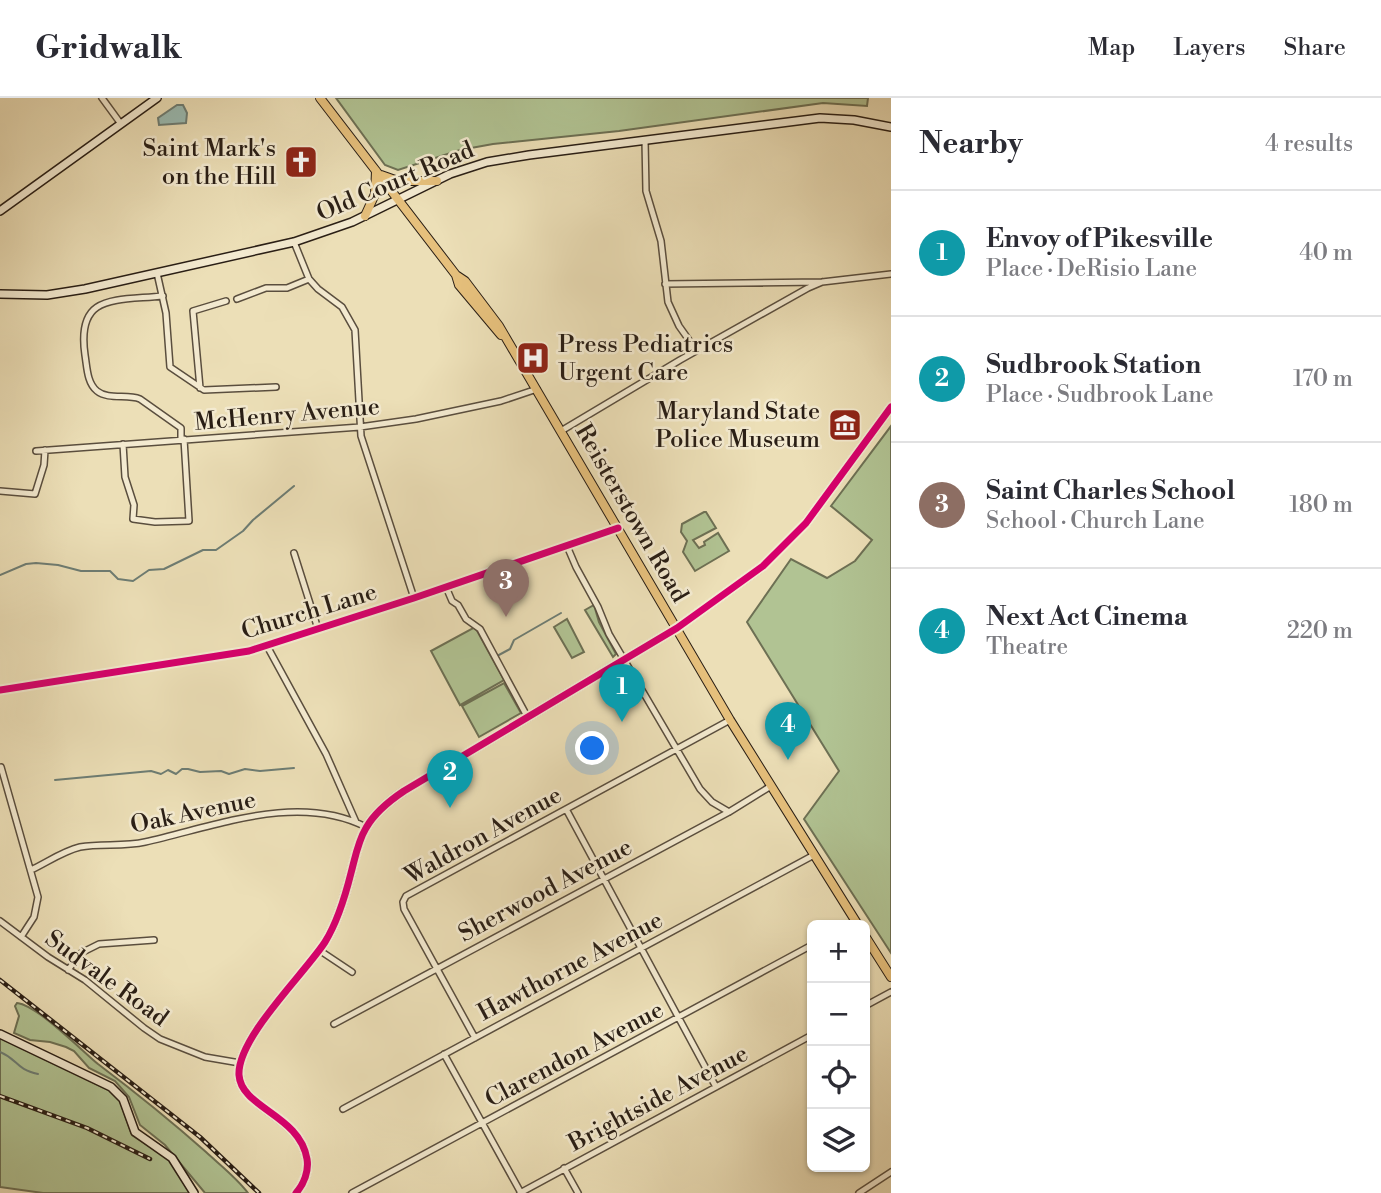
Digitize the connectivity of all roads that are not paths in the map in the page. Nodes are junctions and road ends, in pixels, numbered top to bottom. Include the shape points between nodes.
1 (102, 98) edge
2 (157, 98) edge
3 (320, 98) edge
4 (121, 124) junction
5 (891, 127) edge
6 (645, 140) junction
7 (377, 172) junction
8 (437, 181) junction
9 (398, 200) junction
10 (0, 211) edge
11 (365, 216) junction
12 (294, 242) junction
13 (157, 273) junction
14 (891, 274) edge
15 (309, 279) junction
16 (822, 282) junction
17 (665, 284) junction
18 (0, 294) edge
19 (163, 296) junction
20 (237, 299) dead end
21 (226, 301) dead end
22 (696, 350) junction
23 (276, 387) dead end
24 (200, 388) junction
25 (537, 389) junction
26 (891, 407) edge
27 (360, 427) junction
28 (561, 431) junction
29 (183, 440) junction
30 (122, 444) junction
31 (45, 450) junction
32 (36, 451) dead end
33 (0, 491) edge
34 (618, 528) junction
35 (567, 545) junction
36 (294, 553) dead end
37 (446, 587) junction
38 (414, 598) junction
39 (677, 628) junction
40 (318, 629) junction
41 (267, 646) junction
42 (625, 660) junction
43 (0, 690) edge
44 (528, 718) junction
45 (730, 720) junction
46 (677, 750) junction
47 (1, 768) edge
48 (771, 786) junction
49 (9, 797) junction
50 (0, 798) edge
51 (566, 809) junction
52 (729, 812) junction
53 (356, 822) junction
54 (366, 827) junction
55 (814, 855) junction
56 (31, 870) junction
57 (603, 879) junction
58 (0, 920) edge
59 (852, 920) edge
60 (21, 937) junction
61 (154, 940) dead end
62 (870, 944) edge
63 (640, 948) junction
64 (807, 948) edge
65 (319, 950) junction
66 (436, 968) junction
67 (68, 970) junction
68 (352, 972) dead end
69 (891, 977) edge
70 (891, 992) edge
71 (870, 1003) edge
72 (678, 1017) junction
73 (334, 1024) dead end
74 (0, 1034) edge
75 (475, 1038) junction
76 (807, 1038) edge
77 (444, 1054) junction
78 (240, 1063) junction
79 (716, 1087) junction
80 (343, 1109) dead end
81 (482, 1123) junction
82 (564, 1168) junction
83 (891, 1172) edge
84 (194, 1193) edge
85 (296, 1193) edge
86 (352, 1193) edge
87 (520, 1193) edge
88 (578, 1193) edge
89 (859, 1193) edge

1 - 4 street
2 - 4 street
3 - 7 main road, Reisterstown Road
4 - 10 street
5 - 6 street, Old Court Road via 820,118
6 - 8 street, Old Court Road via 487,162
6 - 17 street via 646,191 661,241
7 - 8 main road via 398,181
7 - 9 main road, Reisterstown Road
7 - 11 main road via 375,194
8 - 9 street, Old Court Road
9 - 11 street, Old Court Road
9 - 25 main road, Reisterstown Road via 499,326
11 - 12 street, Old Court Road
12 - 13 street, Old Court Road
12 - 15 street
13 - 18 street, Old Court Road via 57,294
13 - 19 street
14 - 16 street
15 - 20 street
15 - 27 street via 342,307 355,330
16 - 17 street
16 - 22 street
17 - 22 street via 671,310
19 - 24 street via 170,367
19 - 29 street via 115,301 93,309 83,338 94,388 103,394 139,399 181,428
21 - 24 street via 193,311
22 - 28 street
23 - 24 street
25 - 27 street, McHenry Avenue via 500,401
25 - 28 main road, Reisterstown Road
26 - 39 street via 789,542 735,588
27 - 29 street, McHenry Avenue
27 - 38 street
28 - 34 main road, Reisterstown Road
29 - 30 street, McHenry Avenue
29 - 30 street via 190,520 134,519
30 - 31 street, McHenry Avenue
31 - 32 street, McHenry Avenue
31 - 33 street via 35,494
34 - 35 street, Church Lane
34 - 39 main road, Reisterstown Road
35 - 37 street, Church Lane
35 - 42 street
36 - 40 street
37 - 38 street, Church Lane
37 - 44 street via 466,619 480,629
38 - 40 street, Church Lane
39 - 42 street
39 - 45 main road, Reisterstown Road
40 - 41 street, Church Lane
41 - 43 street, Church Lane
41 - 53 street via 326,754
42 - 44 street
42 - 46 street
44 - 54 street via 404,791
45 - 46 street, Waldron Avenue
45 - 48 main road, Reisterstown Road
46 - 51 street, Waldron Avenue
46 - 52 street via 705,796
47 - 49 street
48 - 52 street, Sherwood Avenue
48 - 55 main road, Reisterstown Road
49 - 50 street
49 - 56 street
51 - 57 street
51 - 66 street, Waldron Avenue via 409,893 404,909
52 - 57 street, Sherwood Avenue
53 - 54 street, Oak Avenue
53 - 56 street, Oak Avenue via 310,813 267,813 142,843 76,848
54 - 65 street via 338,916
55 - 59 main road, Reisterstown Road
55 - 63 street, Hawthorne Avenue
56 - 60 street via 38,905
57 - 63 street
57 - 66 street, Sherwood Avenue
58 - 60 street, Sudvale Road
60 - 67 street, Sudvale Road
61 - 67 street via 99,944 80,953
62 - 69 main road
63 - 72 street
63 - 75 street, Hawthorne Avenue
64 - 72 street, Clarendon Avenue
65 - 68 street
65 - 78 street via 268,1014
66 - 73 street, Sherwood Avenue
66 - 75 street
67 - 78 street, Sudvale Road via 160,1039
70 - 71 street
72 - 79 street
72 - 81 street, Clarendon Avenue
74 - 84 street via 111,1087 123,1099 135,1132 172,1158
75 - 77 street, Hawthorne Avenue
76 - 79 street, Brightside Avenue
77 - 80 street, Hawthorne Avenue
77 - 81 street
78 - 85 street via 244,1090 302,1142 307,1171
79 - 82 street, Brightside Avenue
81 - 86 street, Clarendon Avenue
81 - 87 street
82 - 87 street, Brightside Avenue
82 - 88 street
83 - 89 street

